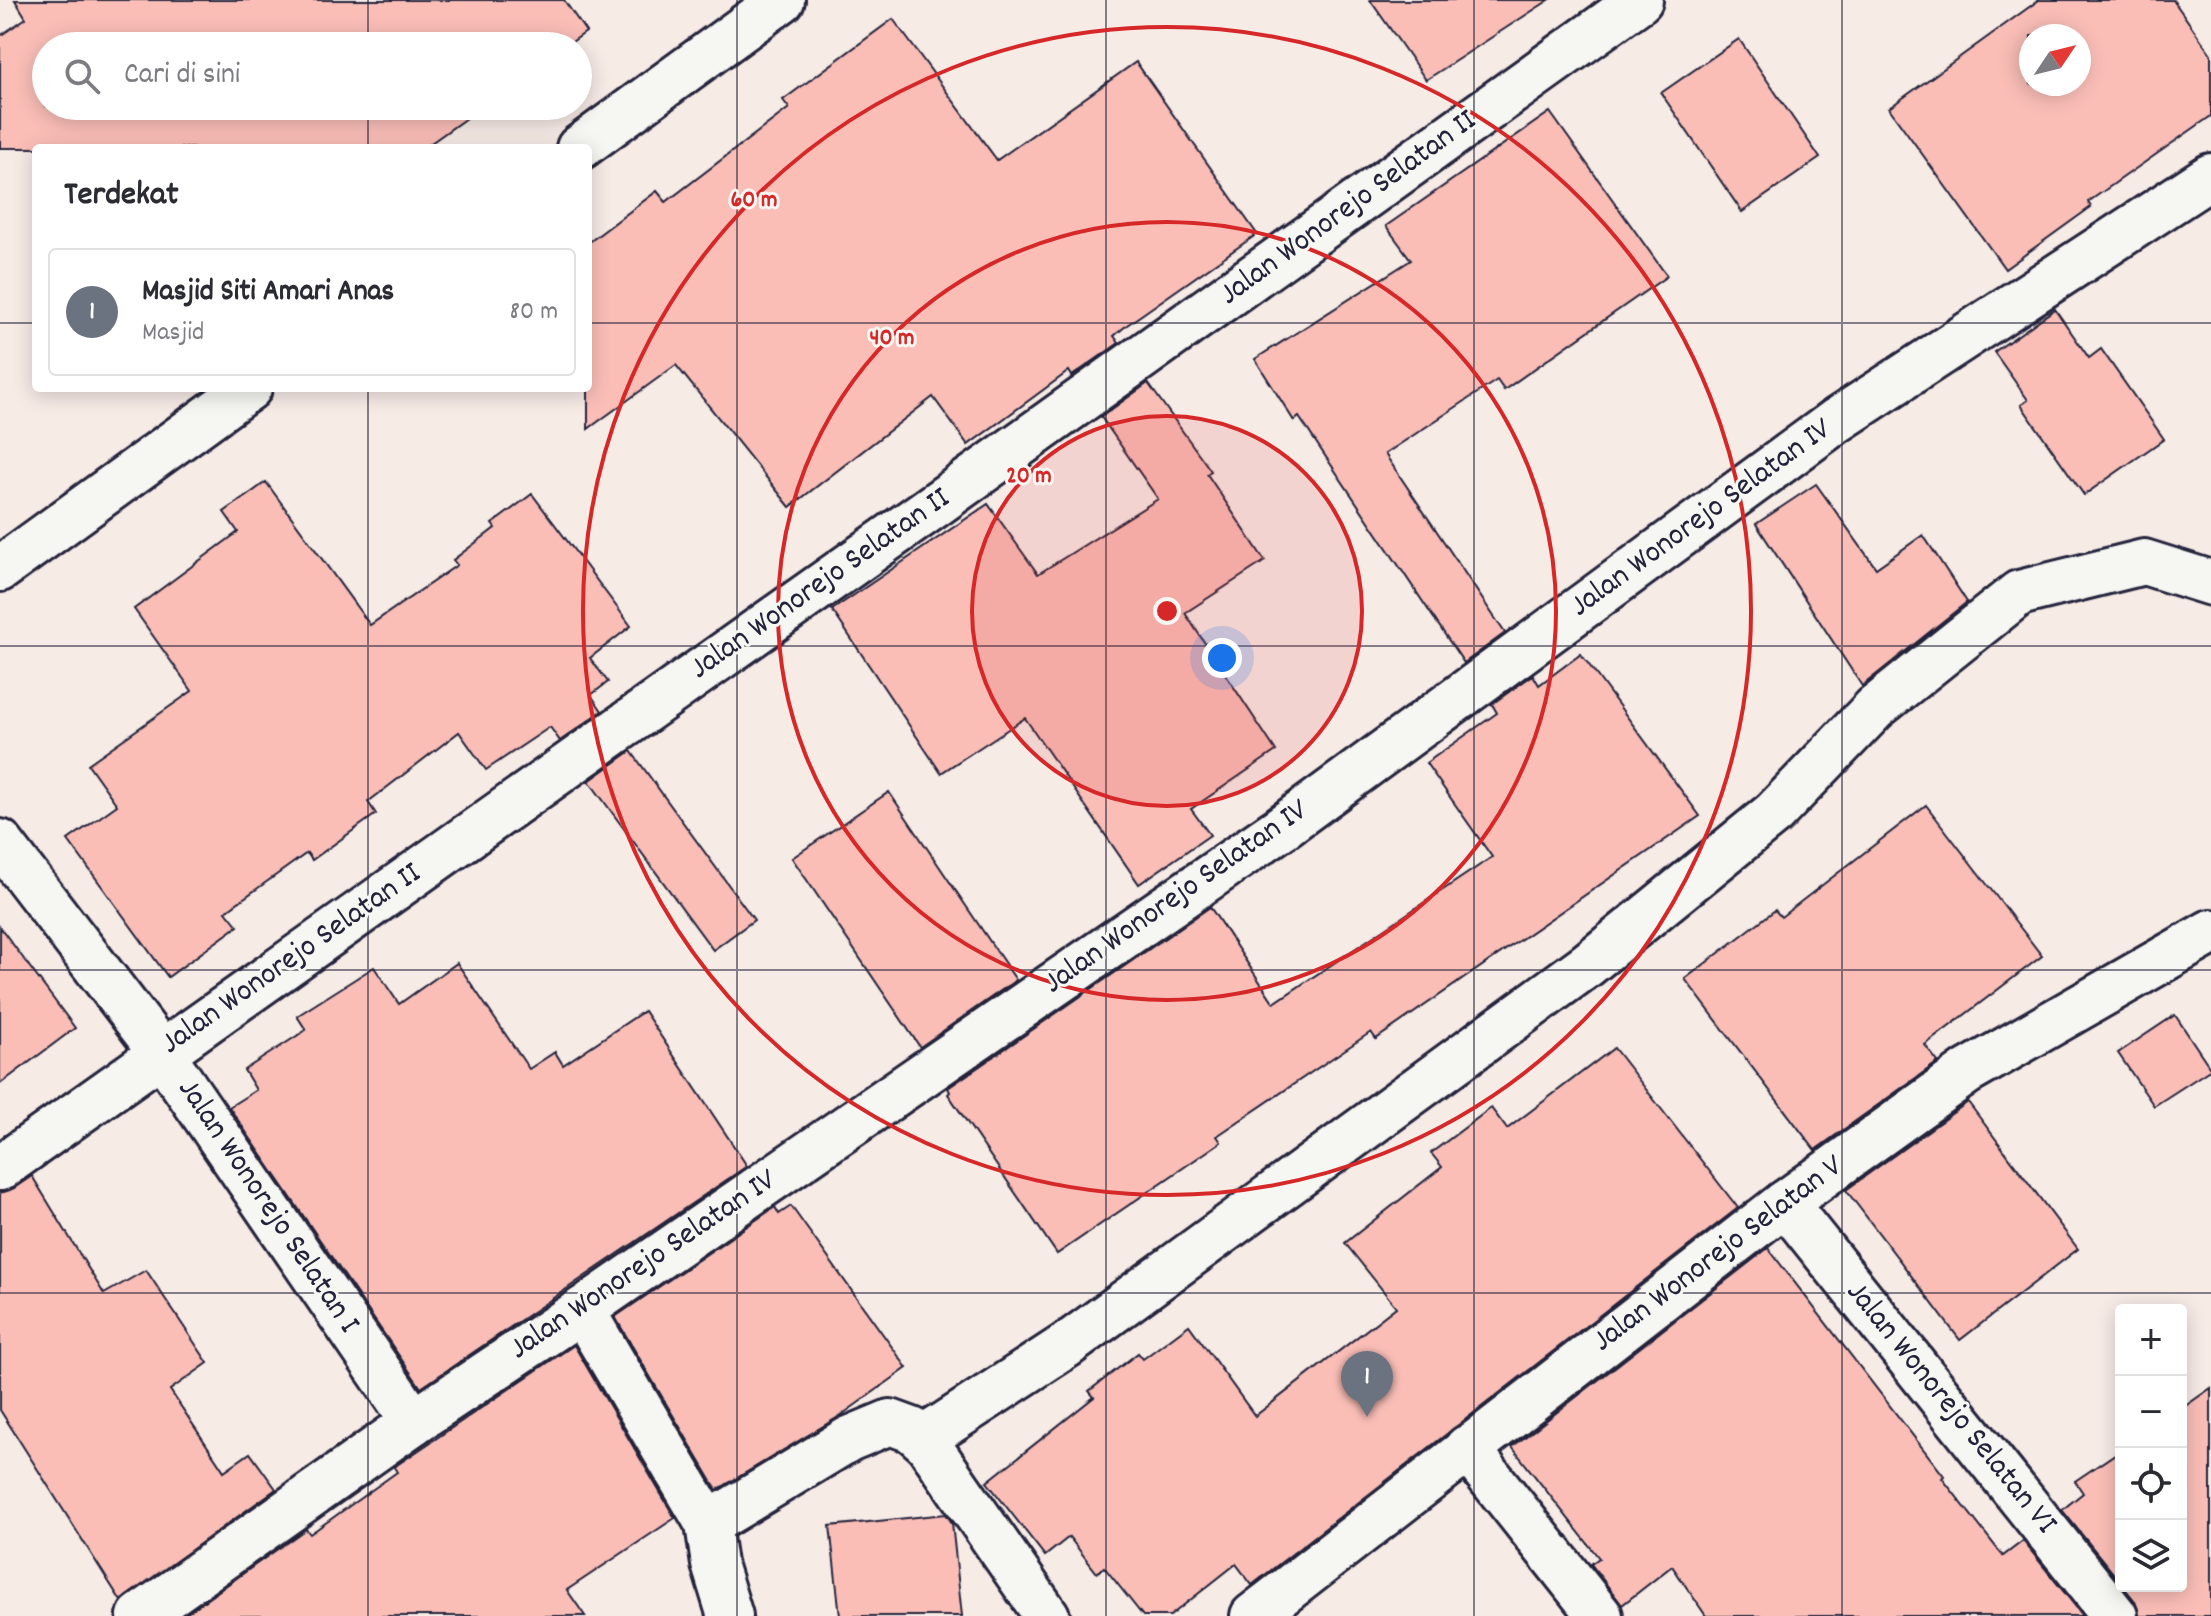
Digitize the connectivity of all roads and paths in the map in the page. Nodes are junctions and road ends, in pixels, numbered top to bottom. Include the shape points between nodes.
1 (782, 0) edge
2 (1640, 0) edge
3 (584, 144) edge
4 (2211, 176) edge
5 (243, 392) edge
6 (0, 569) edge
7 (2211, 583) edge
8 (0, 842) edge
9 (2211, 932) edge
10 (161, 1052) junction
11 (0, 1168) edge
12 (1785, 1203) junction
13 (582, 1310) junction
14 (414, 1422) junction
15 (925, 1442) junction
16 (1467, 1448) junction
17 (708, 1524) junction
18 (140, 1616) edge
19 (730, 1616) edge
20 (1047, 1616) edge
21 (1253, 1616) edge
22 (1600, 1616) edge
23 (2115, 1616) edge

1 - 3 street
2 - 10 street, Jalan Wonorejo Selatan II
4 - 13 street, Jalan Wonorejo Selatan IV via 1836,421 1281,828
5 - 6 street
7 - 15 street via 2144,562 2019,593 1875,708 1774,813 1587,965 1067,1345
8 - 10 street, Jalan Wonorejo Selatan I
9 - 12 street, Jalan Wonorejo Selatan V via 1967,1072
10 - 11 street, Jalan Wonorejo Selatan II
10 - 14 street, Jalan Wonorejo Selatan I
12 - 16 street, Jalan Wonorejo Selatan V
12 - 23 street, Jalan Wonorejo Selatan VI
13 - 14 street, Jalan Wonorejo Selatan IV
13 - 17 street
14 - 18 street, Jalan Wonorejo Selatan IV
15 - 17 street via 890,1422 849,1439
15 - 20 street
16 - 21 street, Jalan Wonorejo Selatan V
16 - 22 street
17 - 19 street

